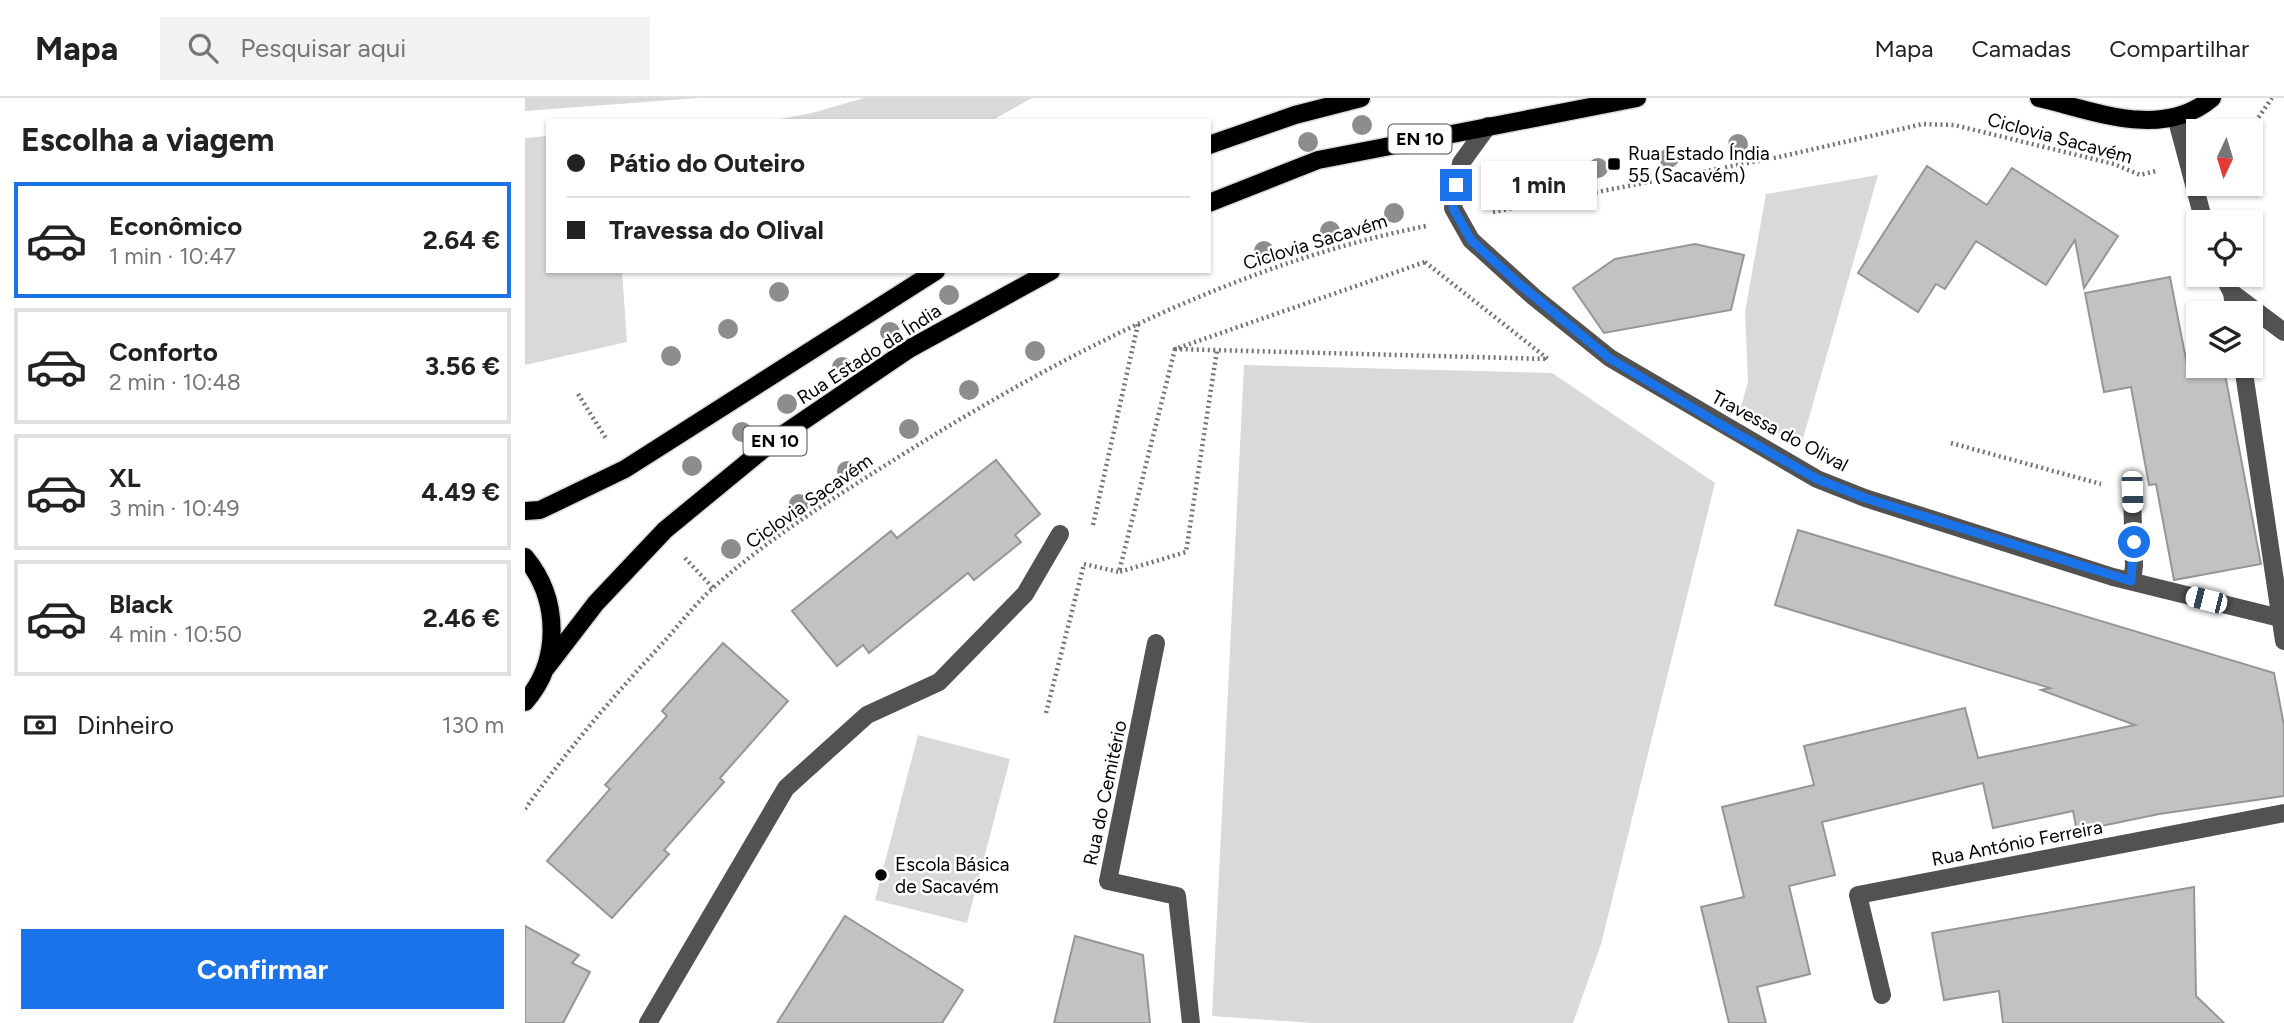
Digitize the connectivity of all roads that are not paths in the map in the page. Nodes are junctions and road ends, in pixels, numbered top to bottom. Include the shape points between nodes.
1 (1361, 98) edge
2 (1637, 98) edge
3 (2039, 98) edge
4 (2211, 98) edge
5 (2176, 117) junction
6 (1488, 125) junction
7 (1211, 144) edge
8 (1211, 202) edge
9 (2201, 210) edge
10 (933, 273) edge
11 (1047, 273) edge
12 (2229, 287) edge
13 (2232, 293) junction
14 (2233, 301) edge
15 (2284, 332) edge
16 (2245, 378) edge
17 (2132, 492) road end
18 (525, 511) edge
19 (1060, 534) dead end
20 (525, 557) edge
21 (2131, 581) junction
22 (2280, 618) junction
23 (2284, 641) edge
24 (1156, 643) dead end
25 (546, 668) junction
26 (525, 702) edge
27 (2284, 813) edge
28 (1882, 995) dead end
29 (648, 1023) edge
30 (1191, 1023) edge

1 - 7 main road
2 - 6 main road, EN 10
3 - 5 main road via 2128,120
4 - 5 main road
5 - 9 street
6 - 8 main road, EN 10 via 1318,160
6 - 21 street, Travessa do Olival via 1461,163 1453,208 1471,240 1609,358 1817,479
10 - 18 main road, Rua Estado da Índia / EN 10 via 625,469 540,510
11 - 25 main road, Rua Estado da Índia / EN 10 via 909,349 772,442 665,530 596,603
12 - 13 street
13 - 14 street
13 - 15 street
16 - 22 street
17 - 21 street
19 - 29 street via 1025,594 939,682 867,715 786,788
20 - 25 main road, EN 10 via 550,602 553,635
21 - 22 street, Travessa do Olival
22 - 23 street
24 - 30 street, Rua do Cemitério via 1108,881 1177,896
25 - 26 main road, EN 10
27 - 28 street, Rua António Ferreira via 1858,895

